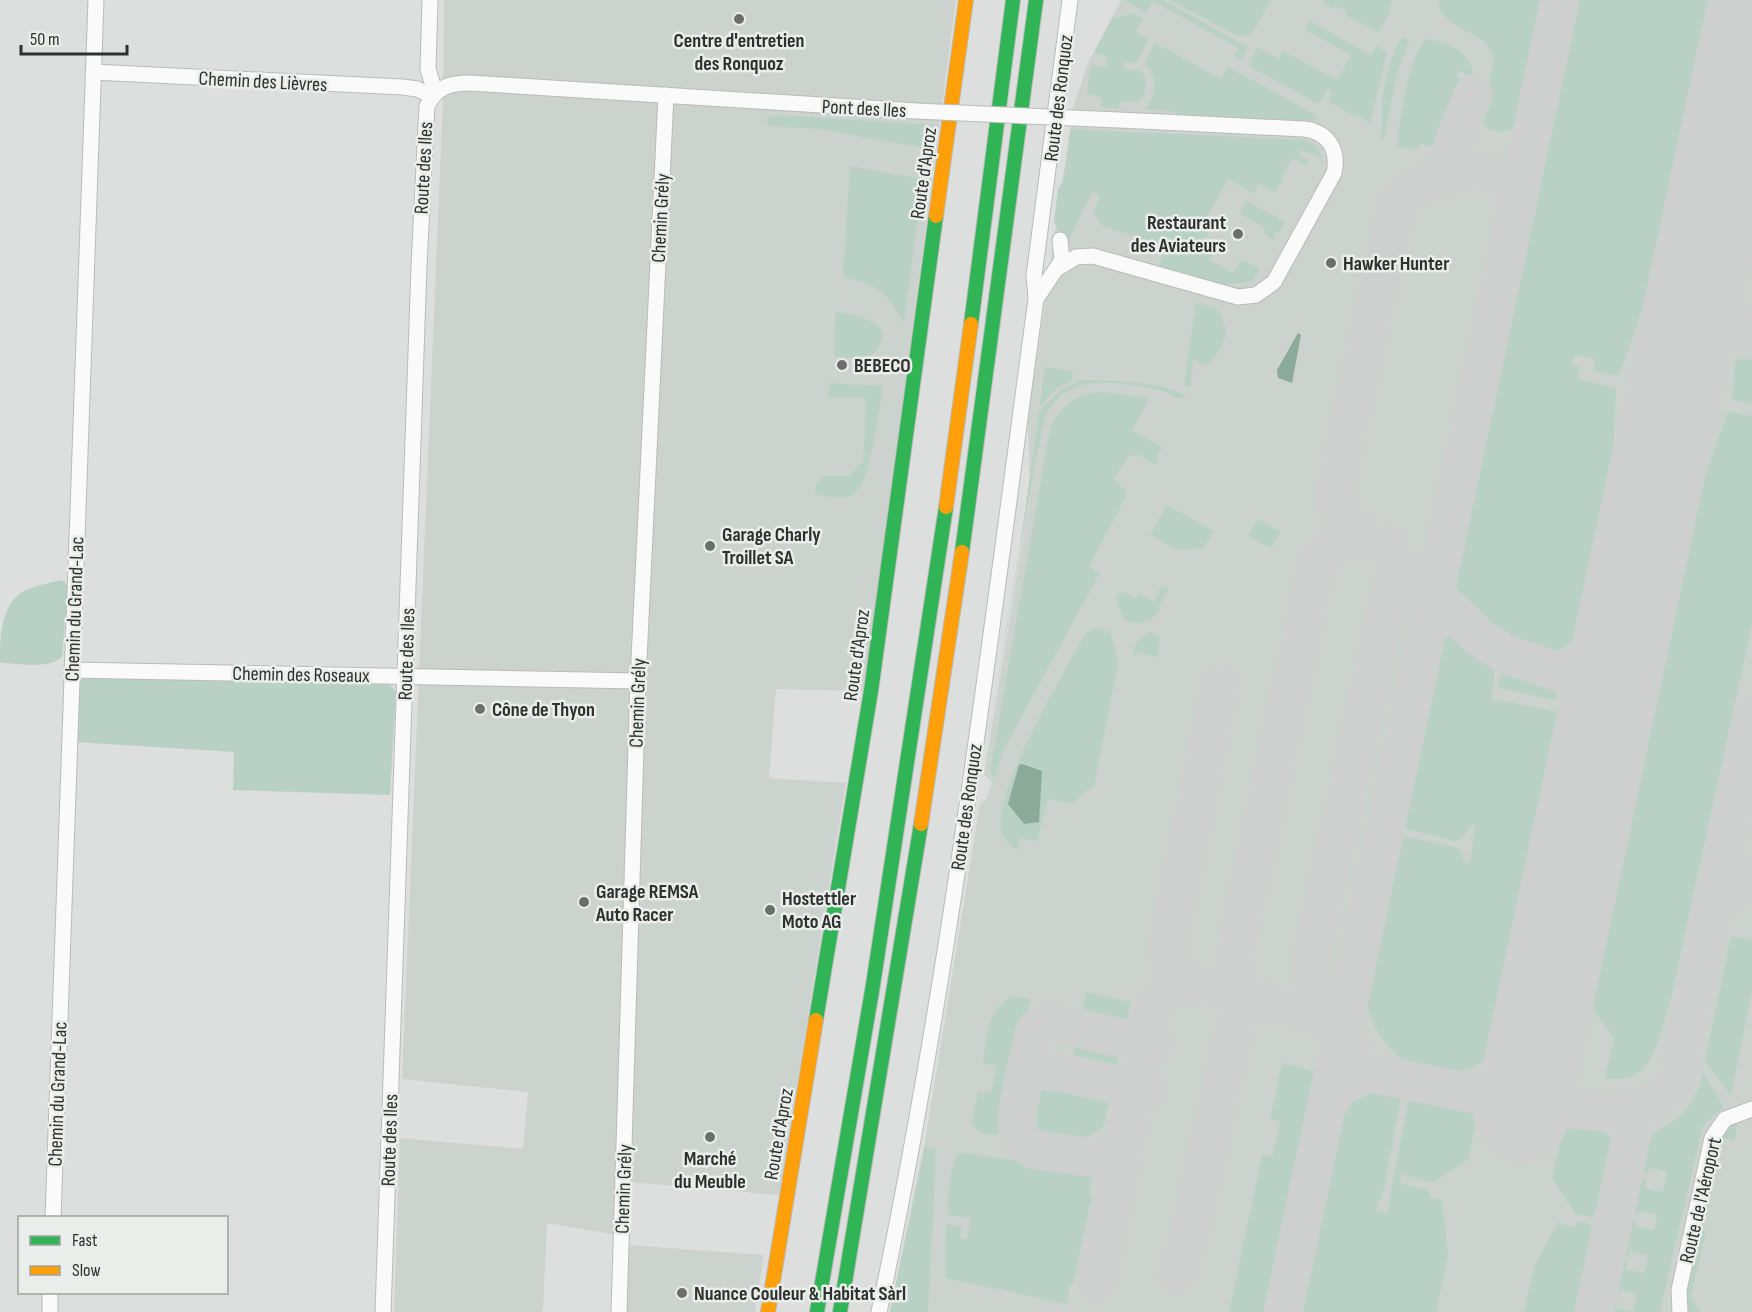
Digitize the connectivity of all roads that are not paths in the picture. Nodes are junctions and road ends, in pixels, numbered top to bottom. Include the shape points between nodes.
1 (96, 0) edge
2 (430, 0) edge
3 (966, 0) edge
4 (1013, 0) edge
5 (1036, 0) edge
6 (1070, 0) edge
7 (93, 72) junction
8 (433, 94) junction
9 (666, 95) junction
10 (1046, 195) junction
11 (1041, 230) junction
12 (1060, 240) junction
13 (1085, 256) junction
14 (1058, 268) junction
15 (1036, 299) junction
16 (71, 670) junction
17 (405, 676) junction
18 (638, 681) junction
19 (1752, 1109) edge
20 (53, 1216) edge
21 (50, 1294) edge
22 (50, 1312) edge
23 (383, 1312) edge
24 (619, 1312) edge
25 (768, 1312) edge
26 (817, 1312) edge
27 (840, 1312) edge
28 (879, 1312) edge
29 (1680, 1312) edge

1 - 7 street, Chemin du Grand-Lac
2 - 8 street, Route des Iles via 428,69
3 - 25 main road, Route d'Aproz via 866,685
4 - 26 main road via 928,634
5 - 27 main road via 937,729
6 - 10 street, Route des Ronquoz
7 - 8 street, Chemin des Lièvres via 403,87
7 - 16 street, Chemin du Grand-Lac
8 - 9 street, Pont des Iles via 447,86 470,83
8 - 17 street, Route des Iles via 425,117
9 - 13 street, Pont des Iles, bridge via 1311,130 1330,141 1336,160 1334,172 1274,282 1256,295 1238,297
9 - 18 street, Chemin Grély
10 - 11 street, Route des Ronquoz
10 - 12 street, Route des Ronquoz via 1047,217
11 - 14 street, Route des Ronquoz via 1045,249
11 - 15 street, Route des Ronquoz via 1034,276
12 - 13 street
12 - 14 street via 1063,254
13 - 14 street
14 - 15 street, Route des Ronquoz
15 - 28 street, Route des Ronquoz via 946,952
16 - 17 street, Chemin des Roseaux
16 - 20 street, Chemin du Grand-Lac
17 - 18 street, Chemin des Roseaux
17 - 23 street, Route des Iles
18 - 24 street, Chemin Grély
19 - 29 street, Route de l'Aéroport via 1725,1119 1712,1138 1679,1290
21 - 22 street

